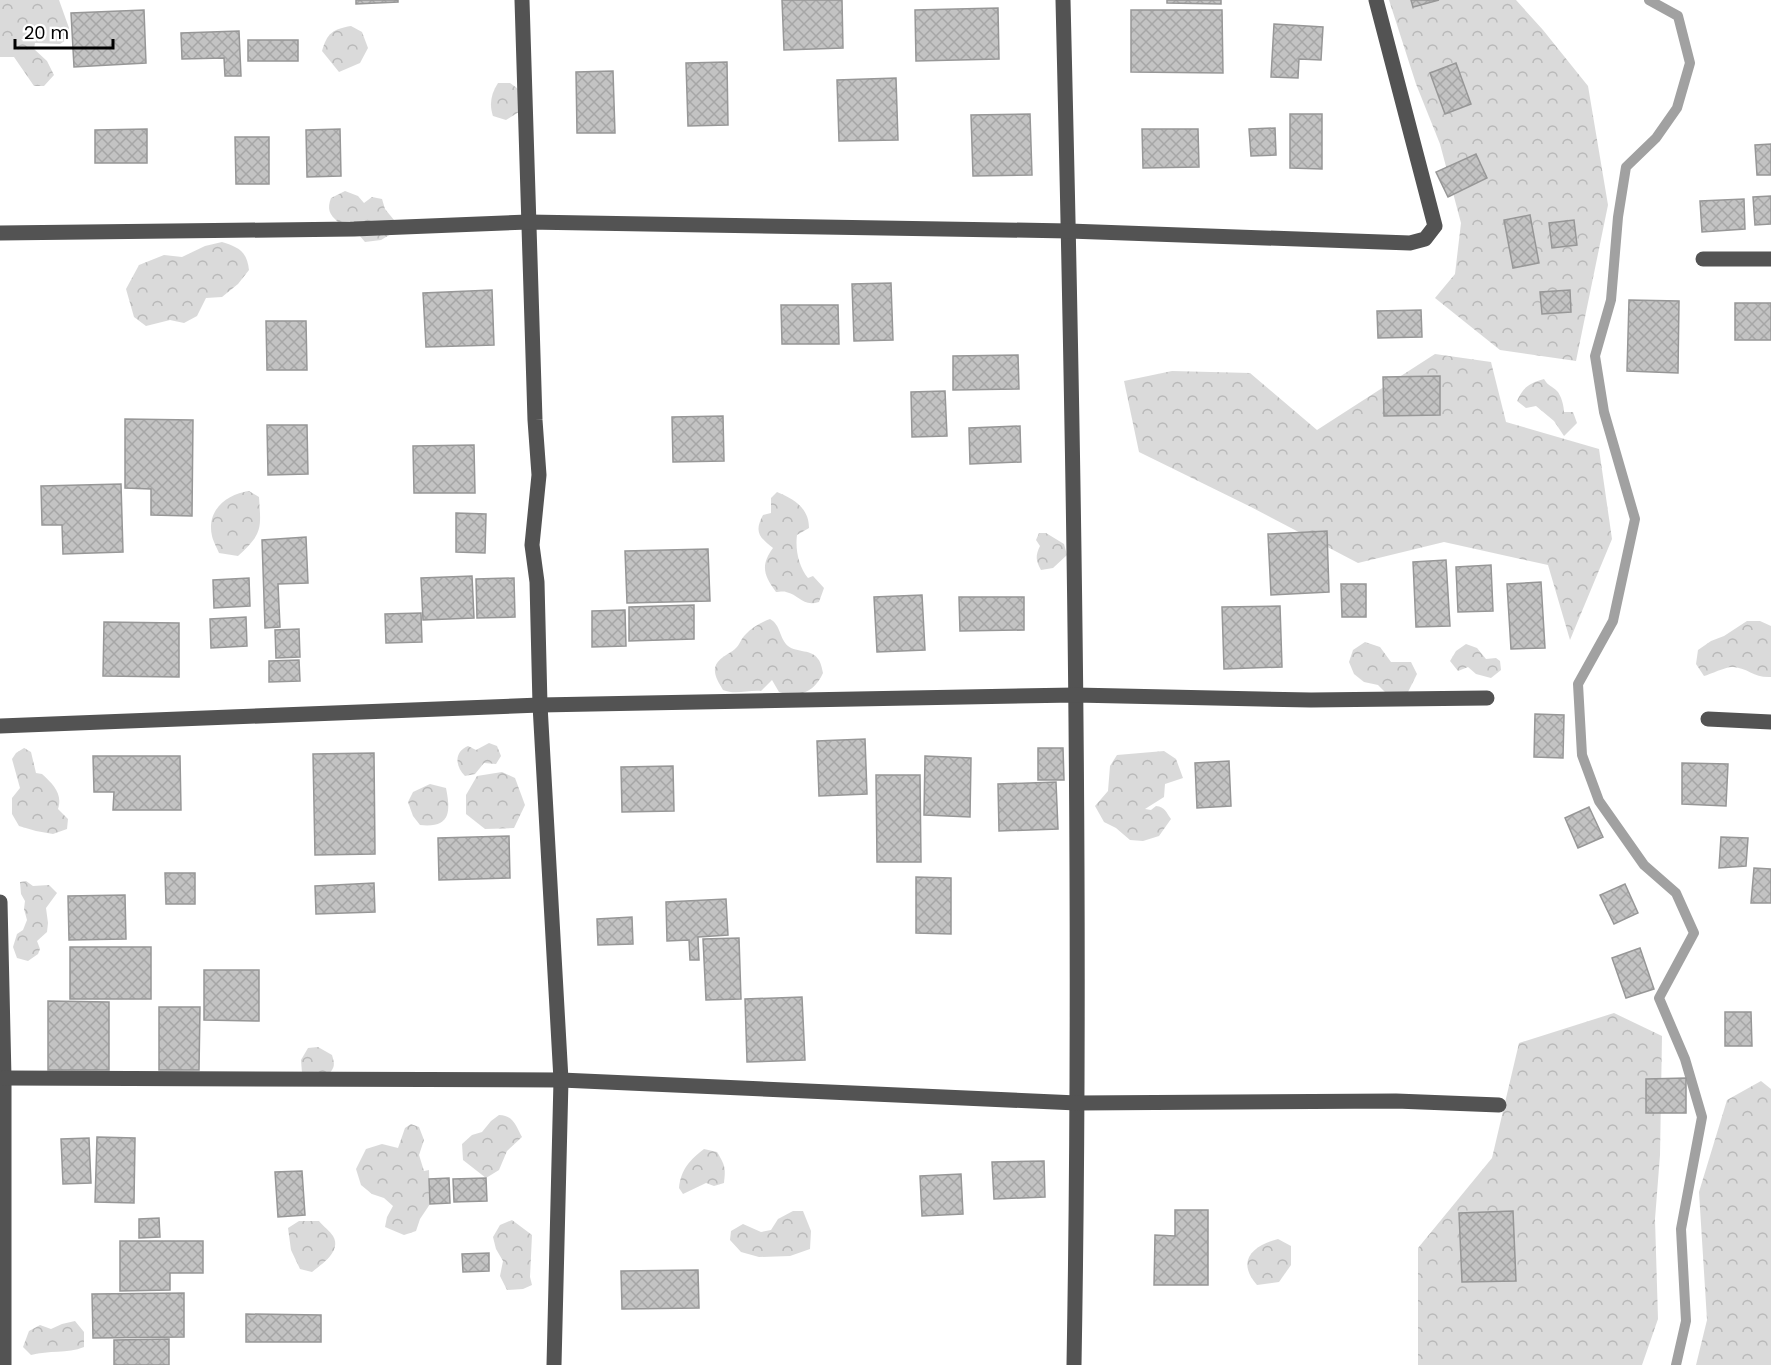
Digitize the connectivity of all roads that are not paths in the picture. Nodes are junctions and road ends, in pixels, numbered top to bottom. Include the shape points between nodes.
1 (522, 0) edge
2 (1063, 0) edge
3 (1376, 0) edge
4 (528, 222) junction
5 (1069, 231) junction
6 (0, 233) edge
7 (1703, 259) dead end
8 (1771, 259) edge
9 (1075, 696) junction
10 (1487, 698) dead end
11 (540, 705) junction
12 (1708, 719) dead end
13 (1771, 722) edge
14 (0, 726) edge
15 (0, 902) edge
16 (0, 927) edge
17 (4, 1078) junction
18 (561, 1080) junction
19 (1077, 1103) junction
20 (1499, 1105) dead end
21 (2, 1290) edge
22 (4, 1365) edge
23 (554, 1365) edge
24 (1074, 1365) edge

1 - 4 street
2 - 5 street
3 - 5 street via 1435,226 1425,239 1410,243
4 - 5 street
4 - 6 street via 354,229
4 - 11 street via 539,475 532,545 537,582
5 - 9 street
7 - 8 street
9 - 10 street
9 - 11 street
9 - 19 street
11 - 14 street
11 - 18 street
12 - 13 street
15 - 16 street
16 - 17 street
17 - 18 street
17 - 21 street
18 - 19 street
18 - 23 street
19 - 20 street via 1396,1101
19 - 24 street
21 - 22 street

